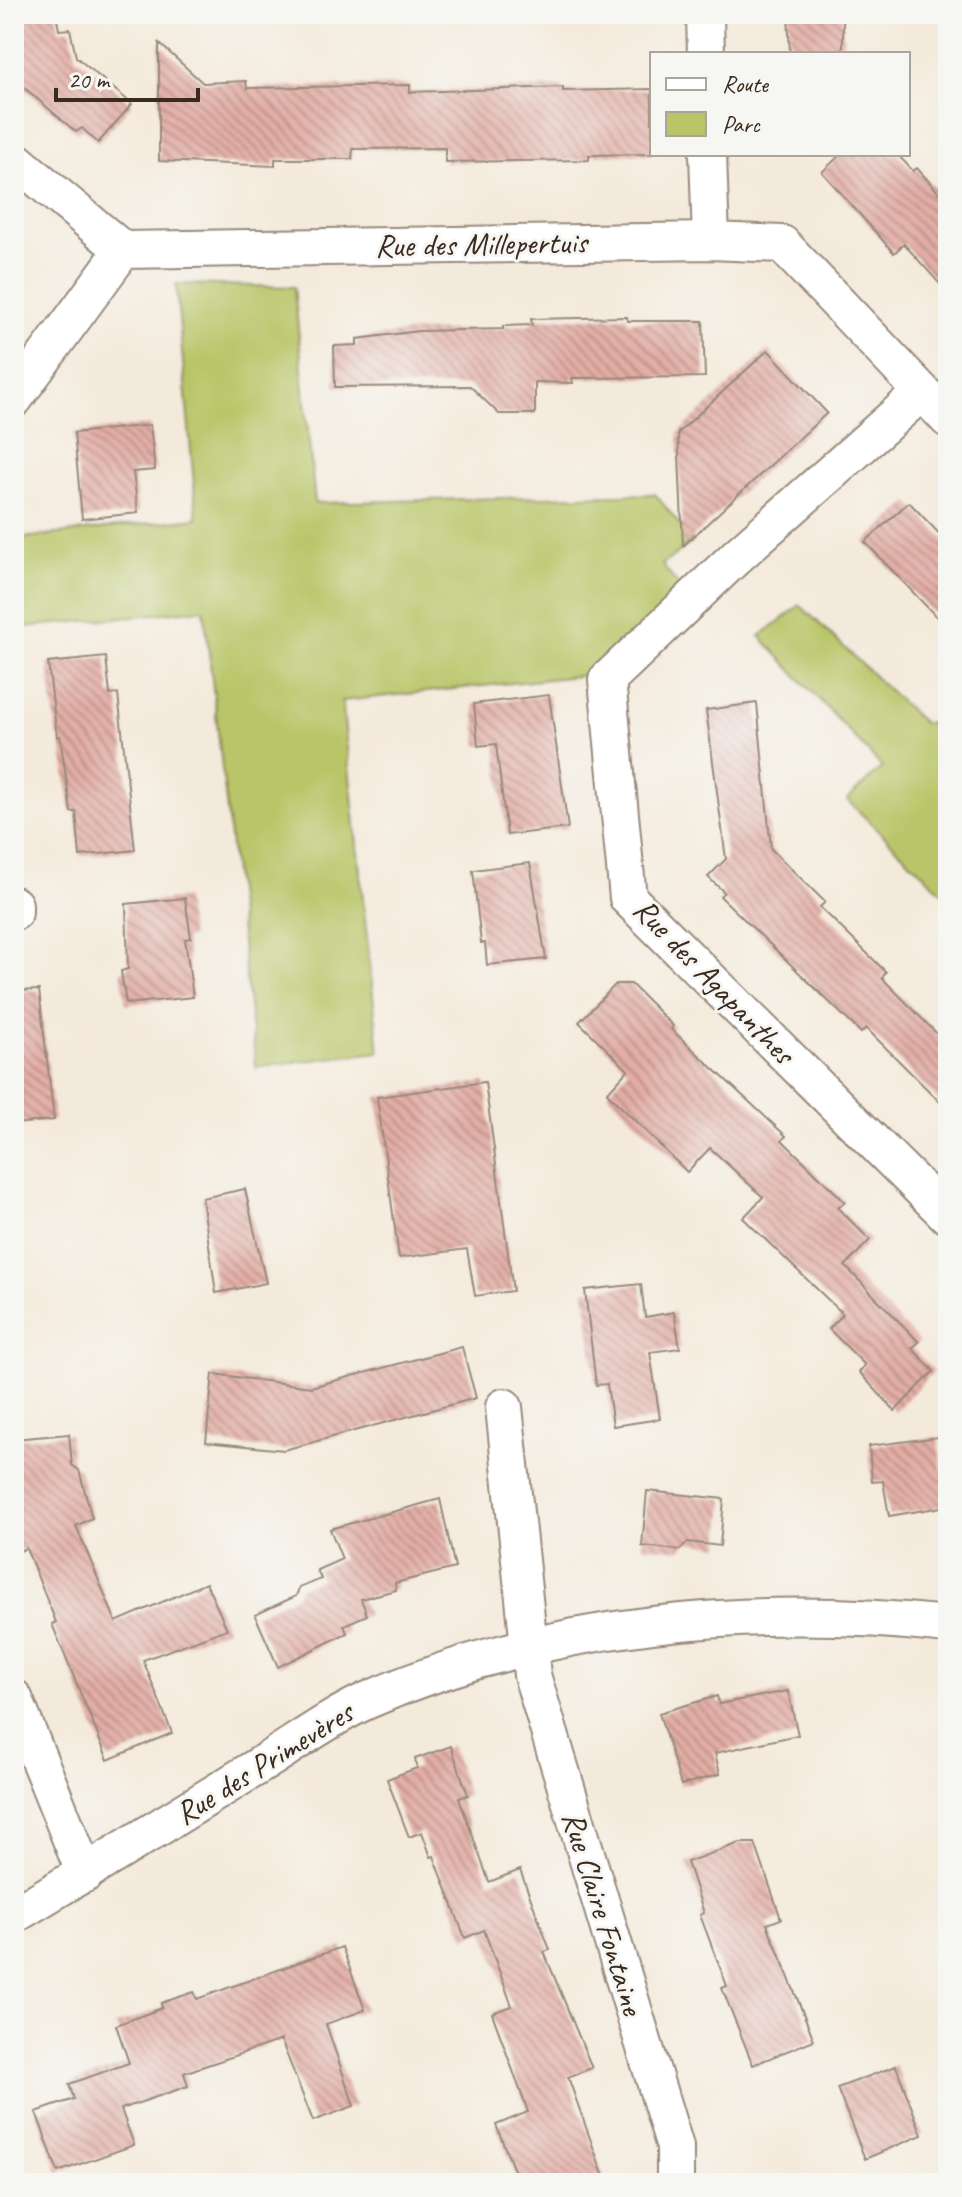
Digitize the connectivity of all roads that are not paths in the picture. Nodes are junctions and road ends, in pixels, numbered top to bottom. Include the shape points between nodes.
1 (705, 14) edge
2 (706, 52) edge
3 (708, 156) edge
4 (14, 159) edge
5 (711, 241) junction
6 (123, 250) junction
7 (922, 392) junction
8 (14, 399) edge
9 (948, 419) edge
10 (14, 905) edge
11 (14, 912) edge
12 (948, 1216) edge
13 (504, 1407) dead end
14 (948, 1625) edge
15 (530, 1644) junction
16 (14, 1698) edge
17 (85, 1874) junction
18 (14, 1915) edge
19 (675, 2183) edge

1 - 2 street
3 - 5 street
4 - 6 street
5 - 6 street, Rue des Millepertuis
5 - 7 street, Rue des Millepertuis via 782,244
6 - 8 street
7 - 9 street, Rue des Millepertuis
7 - 12 street, Rue des Agapanthes via 607,680 628,898
10 - 11 street
13 - 15 street
14 - 15 street, Rue des Primevères via 895,1619 733,1619
15 - 17 street, Rue des Primevères via 363,1702
15 - 19 street, Rue Claire Fontaine via 532,1675 675,2147
16 - 17 street
17 - 18 street, Rue des Primevères

